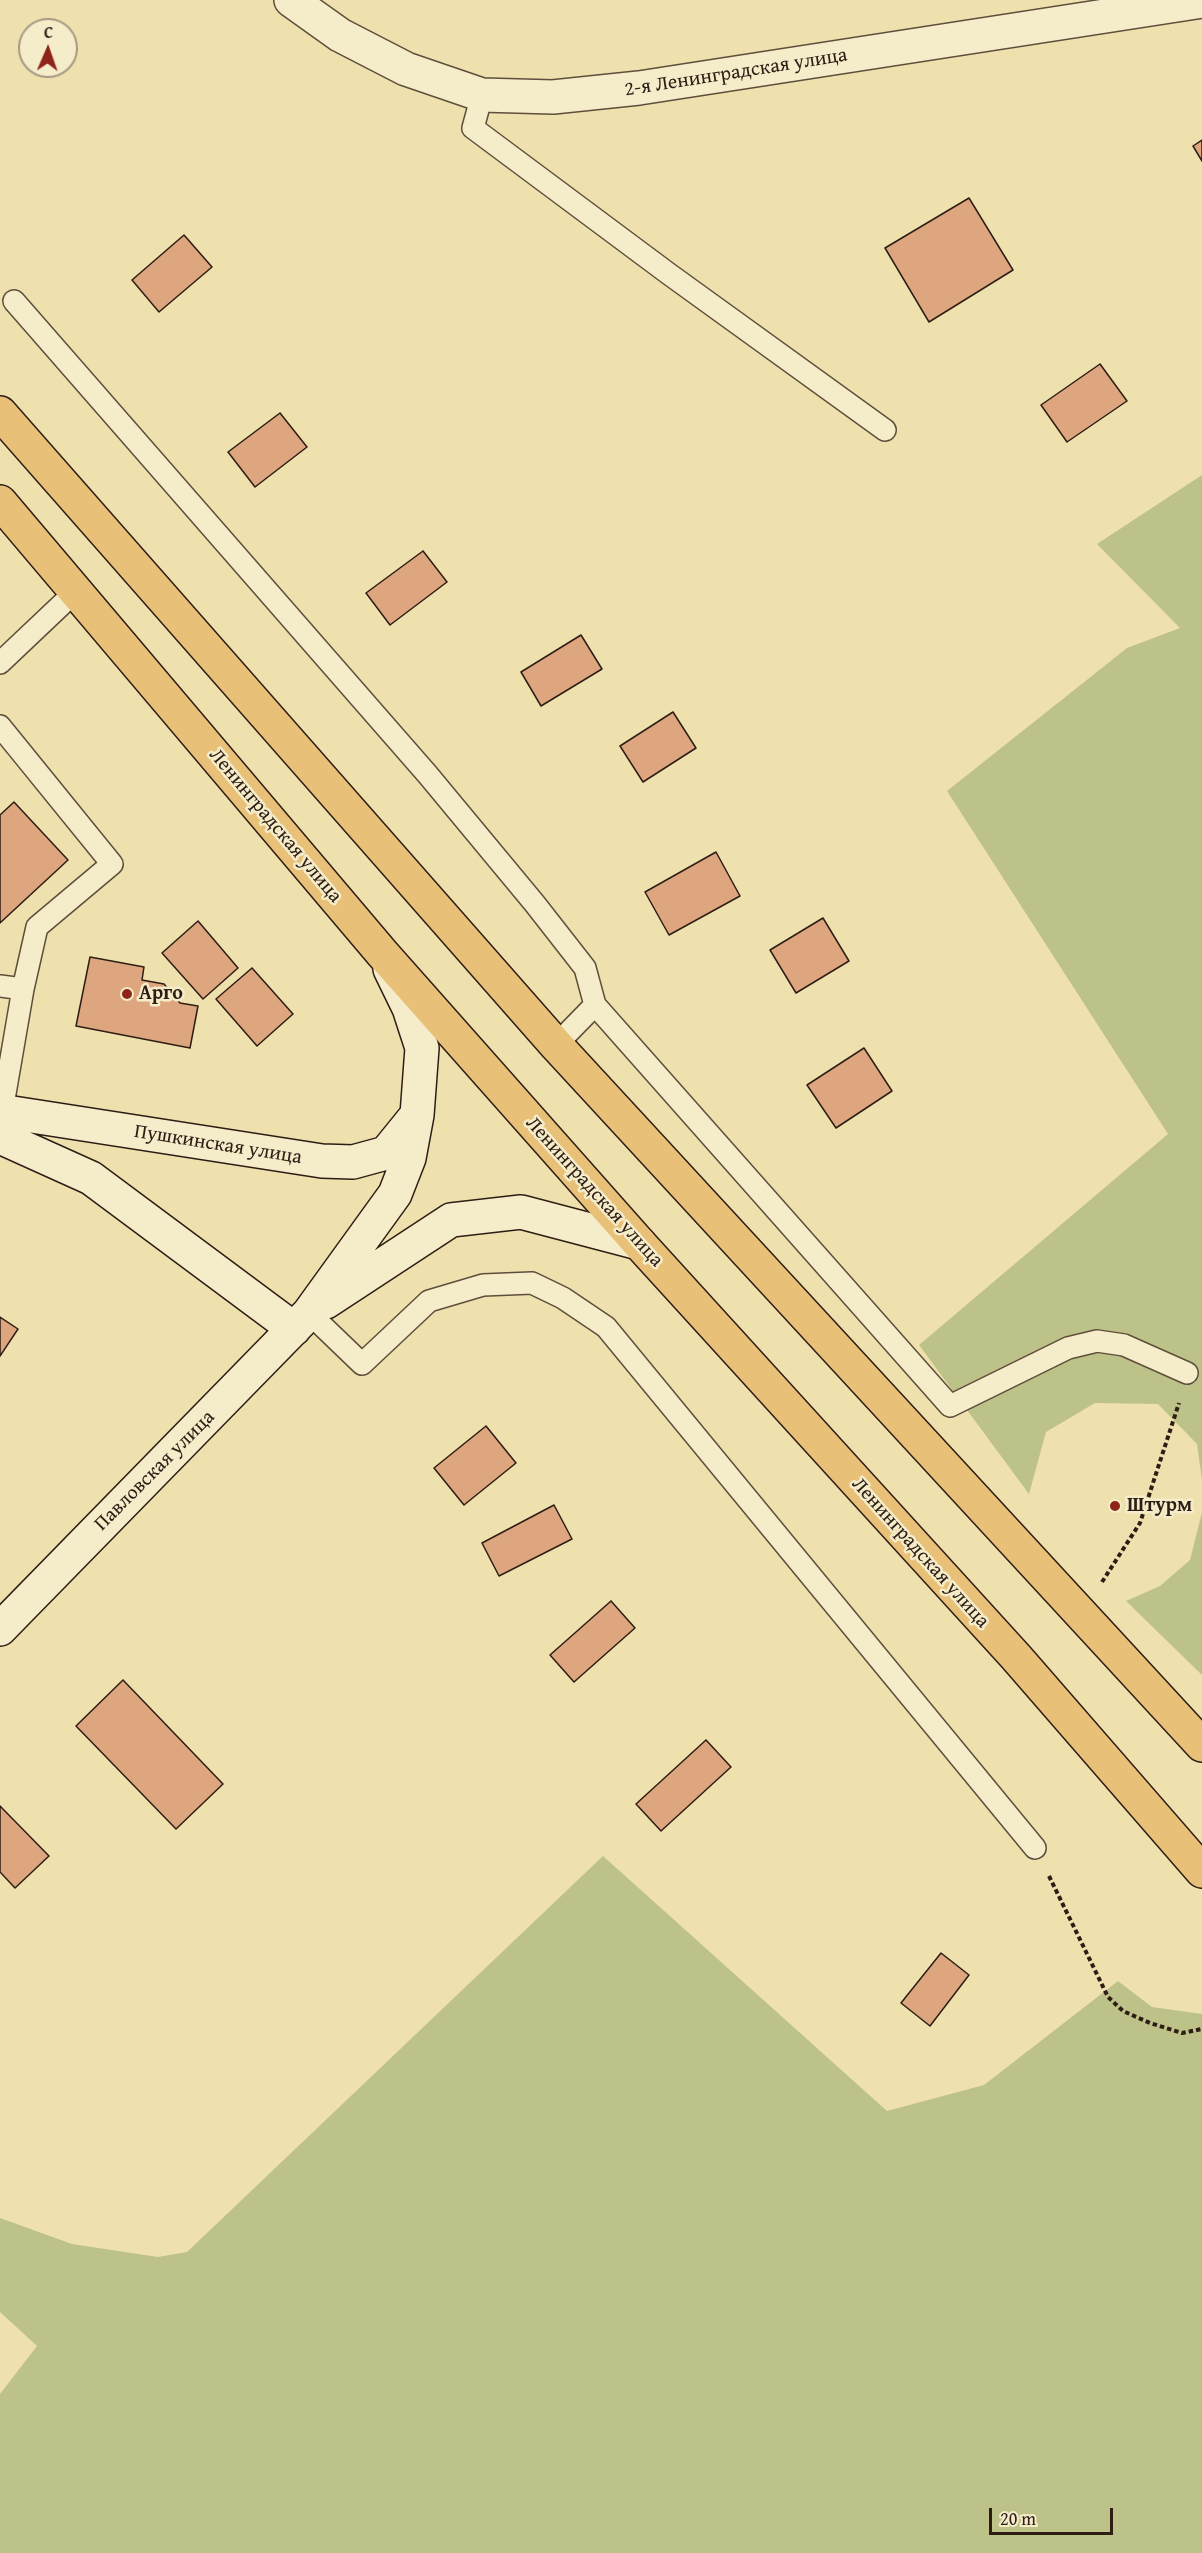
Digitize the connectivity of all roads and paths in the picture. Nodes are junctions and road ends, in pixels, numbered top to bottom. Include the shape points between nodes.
1 (291, 0) edge
2 (1202, 1) edge
3 (482, 95) junction
4 (14, 301) dead end
5 (0, 413) edge
6 (885, 430) dead end
7 (0, 502) edge
8 (76, 591) junction
9 (0, 663) edge
10 (1, 729) edge
11 (382, 953) junction
12 (0, 986) edge
13 (23, 989) junction
14 (595, 1005) junction
15 (556, 1045) junction
16 (417, 1115) junction
17 (1, 1120) edge
18 (639, 1243) junction
19 (302, 1321) junction
20 (1187, 1373) joint
21 (1101, 1583) dead end
22 (0, 1629) edge
23 (1202, 1745) edge
24 (1035, 1848) joint
25 (1202, 1871) edge
26 (1202, 2029) edge

1 - 3 main road, 2-я Ленинградская улица via 340,35 406,69
2 - 3 main road, 2-я Ленинградская улица via 639,88 553,97
3 - 6 lane via 473,128
4 - 14 lane via 428,775 585,968
5 - 15 highway
7 - 8 highway, Ленинградская улица
8 - 9 lane
8 - 11 highway, Ленинградская улица
10 - 13 lane via 112,864 37,927
11 - 16 main road via 409,1008 422,1048
11 - 18 highway, Ленинградская улица
12 - 13 lane
13 - 17 lane
14 - 15 lane
14 - 20 lane via 950,1406 1068,1348 1097,1341 1124,1345
15 - 23 highway
16 - 17 main road, Пушкинская улица via 386,1153 353,1162
16 - 19 main road via 409,1158 395,1194
17 - 19 main road
18 - 19 main road via 521,1212 451,1220
18 - 25 highway, Ленинградская улица via 1016,1658
19 - 22 main road, Павловская улица
19 - 24 lane via 362,1364 429,1302 483,1285 532,1283 564,1298 606,1327
20 - 21 path via 1140,1523
24 - 26 path via 1107,1998 1150,2023 1182,2033

